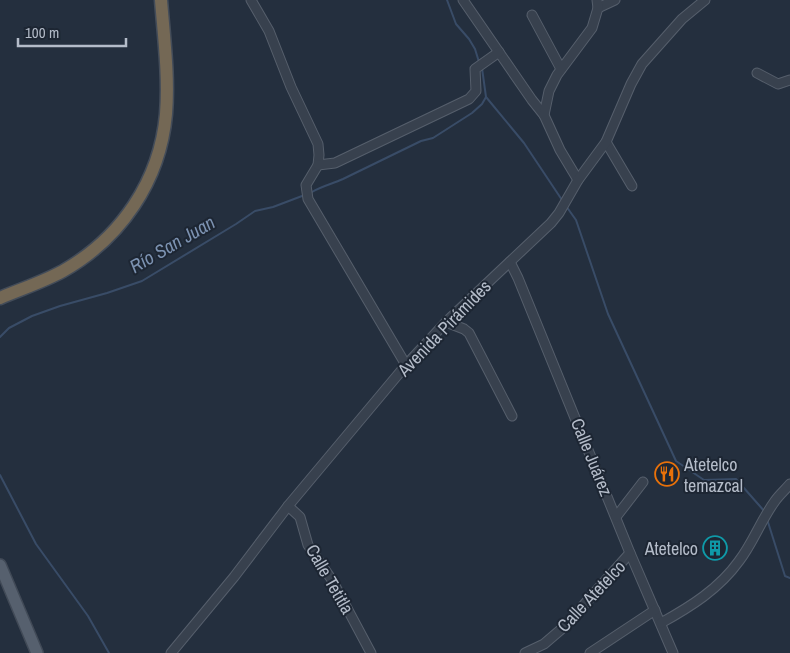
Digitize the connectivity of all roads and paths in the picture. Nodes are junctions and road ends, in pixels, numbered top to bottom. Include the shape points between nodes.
1 (161, 0) edge
2 (251, 0) edge
3 (463, 0) edge
4 (615, 0) edge
5 (705, 0) edge
6 (598, 4) edge
7 (532, 15) dead end
8 (499, 52) junction
9 (561, 69) junction
10 (757, 72) dead end
11 (790, 80) edge
12 (544, 115) junction
13 (606, 142) junction
14 (318, 165) junction
15 (578, 180) junction
16 (632, 186) dead end
17 (510, 262) junction
18 (0, 298) edge
19 (446, 322) junction
20 (406, 365) junction
21 (512, 416) dead end
22 (643, 482) dead end
23 (790, 484) edge
24 (288, 506) junction
25 (616, 517) junction
26 (630, 553) junction
27 (0, 565) edge
28 (655, 610) junction
29 (661, 623) junction
30 (594, 652) edge
31 (37, 653) edge
32 (171, 653) edge
33 (371, 653) edge
34 (525, 653) edge
35 (673, 653) edge

1 - 18 highway via 166,116 155,163 138,200 115,230 83,258 48,279
2 - 14 street via 269,31 318,144
3 - 8 street
4 - 6 street
5 - 13 street, Avenida Pirámides via 682,19 642,64
6 - 9 street via 592,28
7 - 9 street
8 - 12 street
8 - 14 street via 475,69 476,91 469,99 335,163
9 - 12 street via 549,91
10 - 11 street via 778,84
12 - 15 street
13 - 15 street, Avenida Pirámides
13 - 16 street
14 - 20 street via 306,186 308,199
15 - 17 street, Avenida Pirámides via 559,214
17 - 19 street, Avenida Pirámides
17 - 25 street, Calle Juárez
19 - 20 street, Avenida Pirámides
19 - 21 street via 469,333
20 - 24 street, Avenida Pirámides
22 - 25 street
23 - 29 street via 774,502 748,549 726,578 686,609
24 - 32 street, Avenida Pirámides
24 - 33 street, Calle Tetitla via 300,517 308,545 332,580
25 - 26 street, Calle Juárez
26 - 28 street, Calle Juárez
26 - 34 street, Calle Atetelco via 565,626 544,644
27 - 31 main road
28 - 29 street, Calle Juárez
28 - 30 street
29 - 35 street, Calle Juárez

